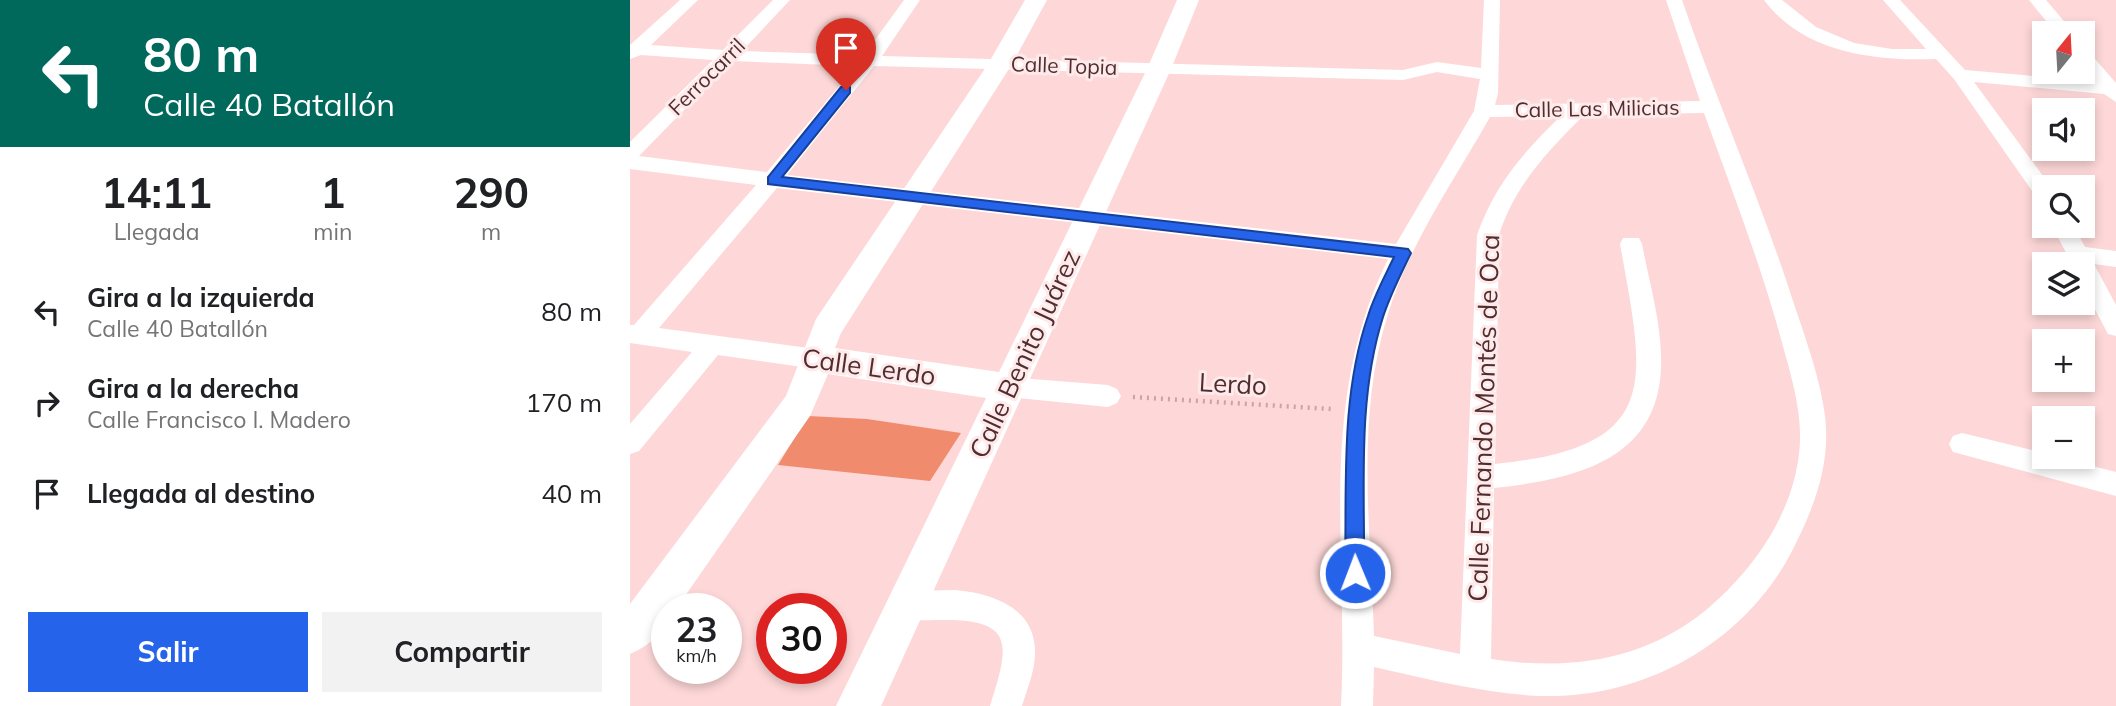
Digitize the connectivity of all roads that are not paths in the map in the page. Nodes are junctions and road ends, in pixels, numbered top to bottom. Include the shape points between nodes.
1 (690, 0) edge
2 (782, 0) edge
3 (912, 0) edge
4 (1036, 0) edge
5 (1188, 0) edge
6 (1492, 0) edge
7 (1674, 0) edge
8 (1772, 0) edge
9 (1891, 0) edge
10 (2037, 0) edge
11 (2055, 21) edge
12 (633, 52) edge
13 (1941, 54) junction
14 (727, 57) junction
15 (870, 61) junction
16 (1000, 64) junction
17 (1159, 69) junction
18 (2095, 70) edge
19 (1489, 75) junction
20 (1960, 75) junction
21 (2114, 91) edge
22 (1711, 107) junction
23 (1578, 110) junction
24 (1484, 111) junction
25 (630, 153) edge
26 (630, 162) edge
27 (2032, 176) edge
28 (772, 180) junction
29 (915, 198) junction
30 (1090, 217) junction
31 (1631, 244) dead end
32 (1403, 253) junction
33 (2095, 256) edge
34 (2116, 259) edge
35 (2095, 286) edge
36 (2116, 327) edge
37 (635, 335) edge
38 (712, 345) junction
39 (816, 359) junction
40 (1008, 387) junction
41 (1108, 396) road end
42 (630, 443) edge
43 (1962, 444) dead end
44 (1480, 477) junction
45 (2116, 484) edge
46 (906, 606) junction
47 (636, 627) edge
48 (1359, 649) junction
49 (1475, 673) junction
50 (858, 706) edge
51 (1006, 706) edge
52 (1357, 706) edge

1 - 12 street
2 - 14 street, Ferrocarril
3 - 15 street
4 - 16 street
5 - 17 street, Calle Benito Juárez
6 - 19 street
7 - 22 street
8 - 13 street via 1805,27 1844,47 1891,56
9 - 13 street
10 - 11 street
12 - 14 street, Calle Topia
13 - 20 street
14 - 15 street, Calle Topia
14 - 25 street, Ferrocarril
15 - 16 street, Calle Topia
15 - 28 street
16 - 17 street, Calle Topia
16 - 29 street
17 - 19 street, Calle Topia via 1403,75 1437,67
17 - 30 street, Calle Benito Juárez
18 - 21 street
19 - 24 street
20 - 21 street
20 - 27 street
22 - 23 street, Calle Las Milicias
22 - 49 street via 1765,245 1812,417 1810,477 1789,528 1765,570 1719,620 1667,656 1616,673 1544,680
23 - 24 street, Calle Las Milicias
23 - 44 street, Calle Fernando Montés de Oca via 1519,169 1504,191 1488,235
24 - 32 street
26 - 28 street
28 - 29 street
28 - 37 street
29 - 30 street
29 - 39 street via 827,328
30 - 32 street
30 - 40 street, Calle Benito Juárez
31 - 44 street via 1649,370 1645,396 1620,440 1588,459 1544,471
32 - 48 street via 1376,314 1357,410 1354,546
33 - 34 street
35 - 36 street
37 - 38 street, Calle Lerdo
38 - 39 street, Calle Lerdo
38 - 42 street
39 - 40 street, Calle Lerdo
39 - 47 street via 810,386 798,406
40 - 41 street, Calle Lerdo
40 - 46 street, Calle Benito Juárez
43 - 45 street
44 - 49 street, Calle Fernando Montés de Oca
46 - 50 street, Calle Benito Juárez
46 - 51 street via 983,607 1006,618 1019,643
48 - 49 street
48 - 52 street

